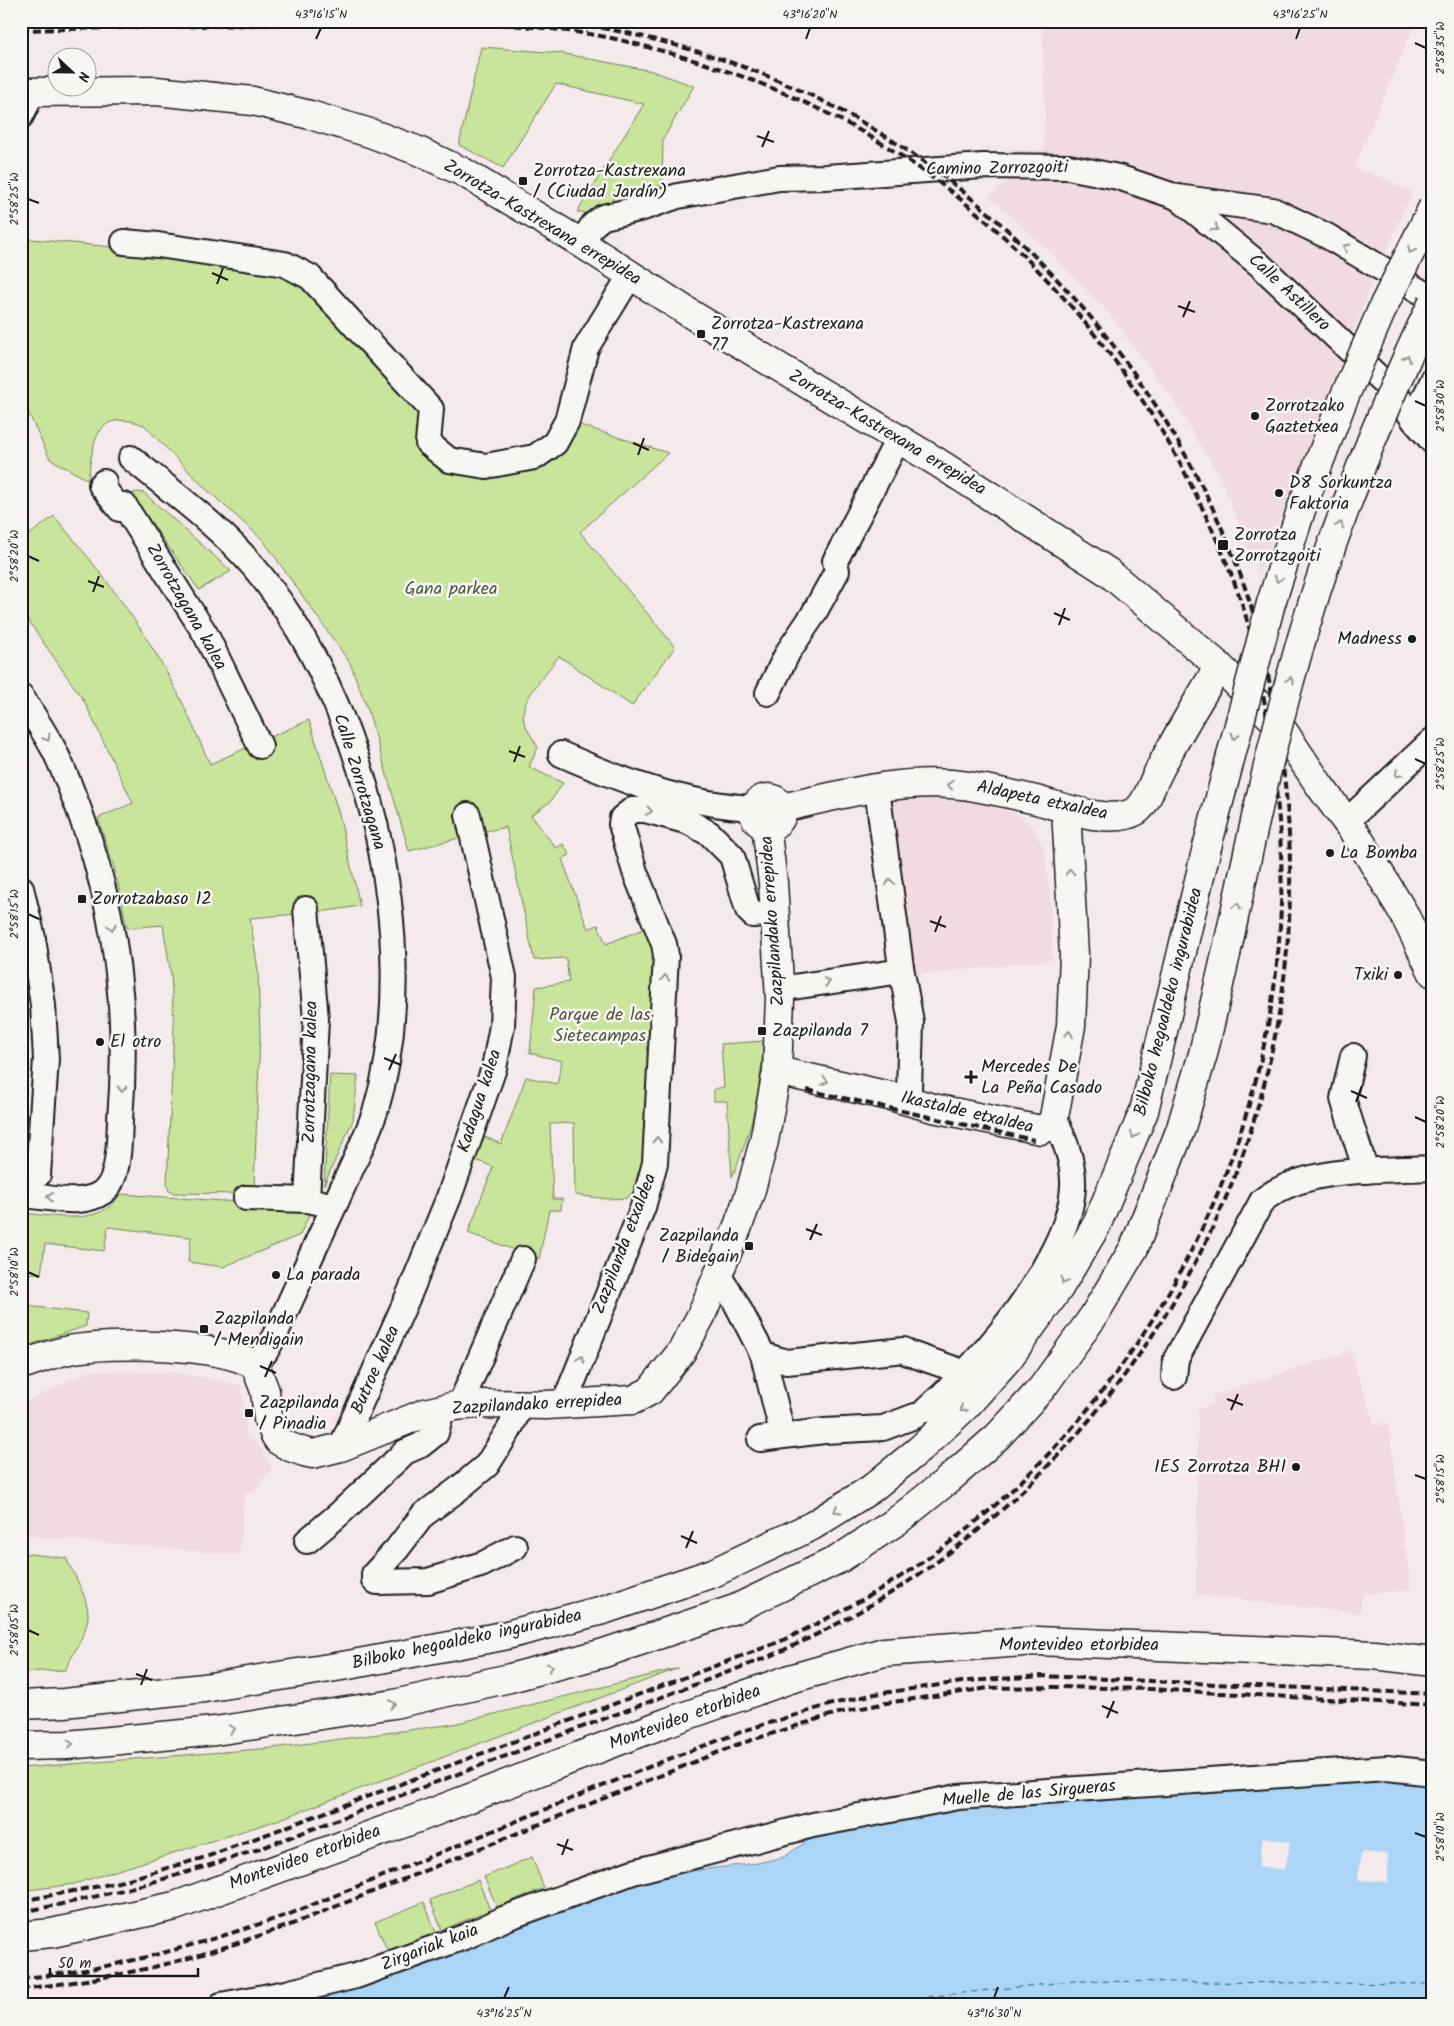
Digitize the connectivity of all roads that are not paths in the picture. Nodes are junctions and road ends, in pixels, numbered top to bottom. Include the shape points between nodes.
1 (23, 100) edge
2 (1177, 197) junction
3 (1433, 206) edge
4 (124, 242) dead end
5 (581, 243) junction
6 (630, 276) junction
7 (1433, 300) edge
8 (1433, 380) edge
9 (1414, 420) junction
10 (898, 439) junction
11 (1433, 442) edge
12 (131, 458) dead end
13 (104, 482) dead end
14 (1219, 666) junction
15 (768, 693) dead end
16 (21, 696) edge
17 (1433, 740) edge
18 (260, 746) dead end
19 (561, 754) dead end
20 (877, 788) junction
21 (1066, 810) junction
22 (767, 814) junction
23 (468, 815) dead end
24 (1347, 822) junction
25 (21, 888) edge
26 (306, 911) dead end
27 (775, 913) junction
28 (902, 967) junction
29 (1433, 973) edge
30 (779, 989) junction
31 (1353, 1056) dead end
32 (777, 1072) junction
33 (909, 1090) dead end
34 (1054, 1117) junction
35 (1433, 1168) edge
36 (1366, 1171) junction
37 (38, 1176) dead end
38 (21, 1194) edge
39 (246, 1198) dead end
40 (523, 1259) dead end
41 (718, 1275) junction
42 (410, 1292) joint
43 (763, 1355) junction
44 (21, 1365) edge
45 (255, 1365) junction
46 (966, 1373) junction
47 (1174, 1377) dead end
48 (522, 1404) junction
49 (564, 1404) junction
50 (451, 1407) junction
51 (341, 1448) junction
52 (307, 1541) dead end
53 (515, 1547) dead end
54 (1433, 1647) edge
55 (1374, 1655) junction
56 (1433, 1662) edge
57 (21, 1705) edge
58 (21, 1746) edge
59 (1433, 1773) edge
60 (633, 1872) joint
61 (21, 1936) edge
62 (221, 2005) edge

1 - 5 main road, Zorrotza-Kastrexana errepidea via 156,91 253,101 310,115 370,133 463,172
2 - 5 street, Camino Zorrozgoiti via 1118,177 1068,167 983,166 779,178 678,196 603,217
7 -> 2 street, Camino Zorrozgoiti via 1327,236 1273,210
2 -> 9 street, Calle Astillero via 1260,265 1396,394
3 -> 57 main road, Bilboko hegoaldeko ingurabidea, bridge via 1384,305 1341,405 1302,507 1268,612 1206,850 1144,1111 1096,1226 1060,1288 1008,1359 966,1406 872,1489 812,1526 713,1574 603,1610 503,1636 348,1666 204,1688
4 - 6 street via 285,264 310,277 431,409 428,443 449,460 486,466 535,457 554,443 567,421 586,348
5 - 6 main road, Zorrotza-Kastrexana errepidea
6 - 10 main road, Zorrotza-Kastrexana errepidea
58 -> 7 main road, bridge via 67,1745 215,1731 404,1702 604,1653 735,1609 839,1559 897,1521 998,1436 1042,1388 1093,1316 1134,1248 1180,1131 1203,1054 1266,773 1316,593 1359,471
8 - 9 street
9 - 11 street, Calle Astillero
10 - 14 main road, Zorrotza-Kastrexana errepidea via 1108,572
10 - 15 street via 835,561 837,571 788,652
12 - 45 street, Calle Zorrotzagana via 228,541 254,567 285,610 330,689 363,782 382,852 392,934 392,1013 385,1068 375,1110 274,1335
13 - 18 street, Zorrotzagana kalea via 101,485 120,509 124,505 206,635
14 - 21 main road, Aldapeta etxaldea via 1179,732 1138,810 1111,817
14 - 24 main road, Zorrotza-Kastrexana errepidea via 1280,726
16 -> 38 street via 53,748 86,828 112,926 124,1024 117,1165 110,1182 104,1191 81,1201
17 -> 24 street
19 - 22 street via 674,796
21 -> 20 main road, Aldapeta etxaldea via 1036,800 968,786 905,783
20 - 22 main road, Aldapeta etxaldea
28 -> 20 street
34 -> 21 main road, Ikastalde etxaldea via 1071,1026 1074,955
22 - 27 main road, Zazpilandako errepidea
23 - 42 street, Kadagua kalea via 504,977 502,1026 494,1068 449,1197
24 - 29 main road, Zorrotza-Kastrexana errepidea via 1403,912
25 - 37 street via 34,941 43,1005 46,1059
26 - 39 street, Zorrotzagana kalea via 316,1019 316,1202
27 - 30 main road, Zazpilandako errepidea
49 -> 27 street, Zazpilanda etxaldea via 643,1207 655,1163 666,955 635,872 622,818 632,810 645,810 689,822 710,834 732,856 748,910 753,915
30 -> 28 street via 895,972
28 - 33 street via 911,1022
30 - 32 main road, Zazpilandako errepidea
31 - 36 street via 1343,1099
32 -> 34 main road, Ikastalde etxaldea via 1041,1130 1050,1125
32 - 41 main road, Zazpilandako errepidea via 750,1193
34 - 46 street via 1070,1158 1073,1186 1063,1232 1034,1288
35 - 36 street
36 - 47 street via 1342,1172 1301,1181 1272,1193 1262,1201 1176,1359
40 - 50 street
41 - 43 street
41 - 49 main road, Zazpilandako errepidea via 682,1351 650,1391 634,1400
42 - 51 street, Butroe kalea
43 - 46 street via 787,1362 904,1350
43 - 46 street via 772,1438 883,1428 917,1410
44 - 45 main road via 69,1350 136,1344 236,1356
45 - 51 main road, Zazpilandako errepidea via 265,1392 268,1419 279,1441 314,1454
48 - 49 main road, Zazpilandako errepidea
48 - 50 main road, Zazpilandako errepidea
48 - 53 street via 510,1430 487,1465 423,1515 374,1574 374,1580 428,1581 483,1564
50 - 51 main road, Zazpilandako errepidea via 399,1423
50 - 52 street via 436,1433 405,1452
54 - 55 main road, Montevideo etorbidea
55 - 56 main road, Montevideo etorbidea
55 - 61 main road, Montevideo etorbidea via 1037,1641 884,1652 790,1679 668,1722 418,1818 175,1906 52,1933
59 - 60 street, Muelle de las Sirgueras via 1387,1768 958,1797 813,1825
60 - 62 street, Zirgariak kaia via 356,1976

